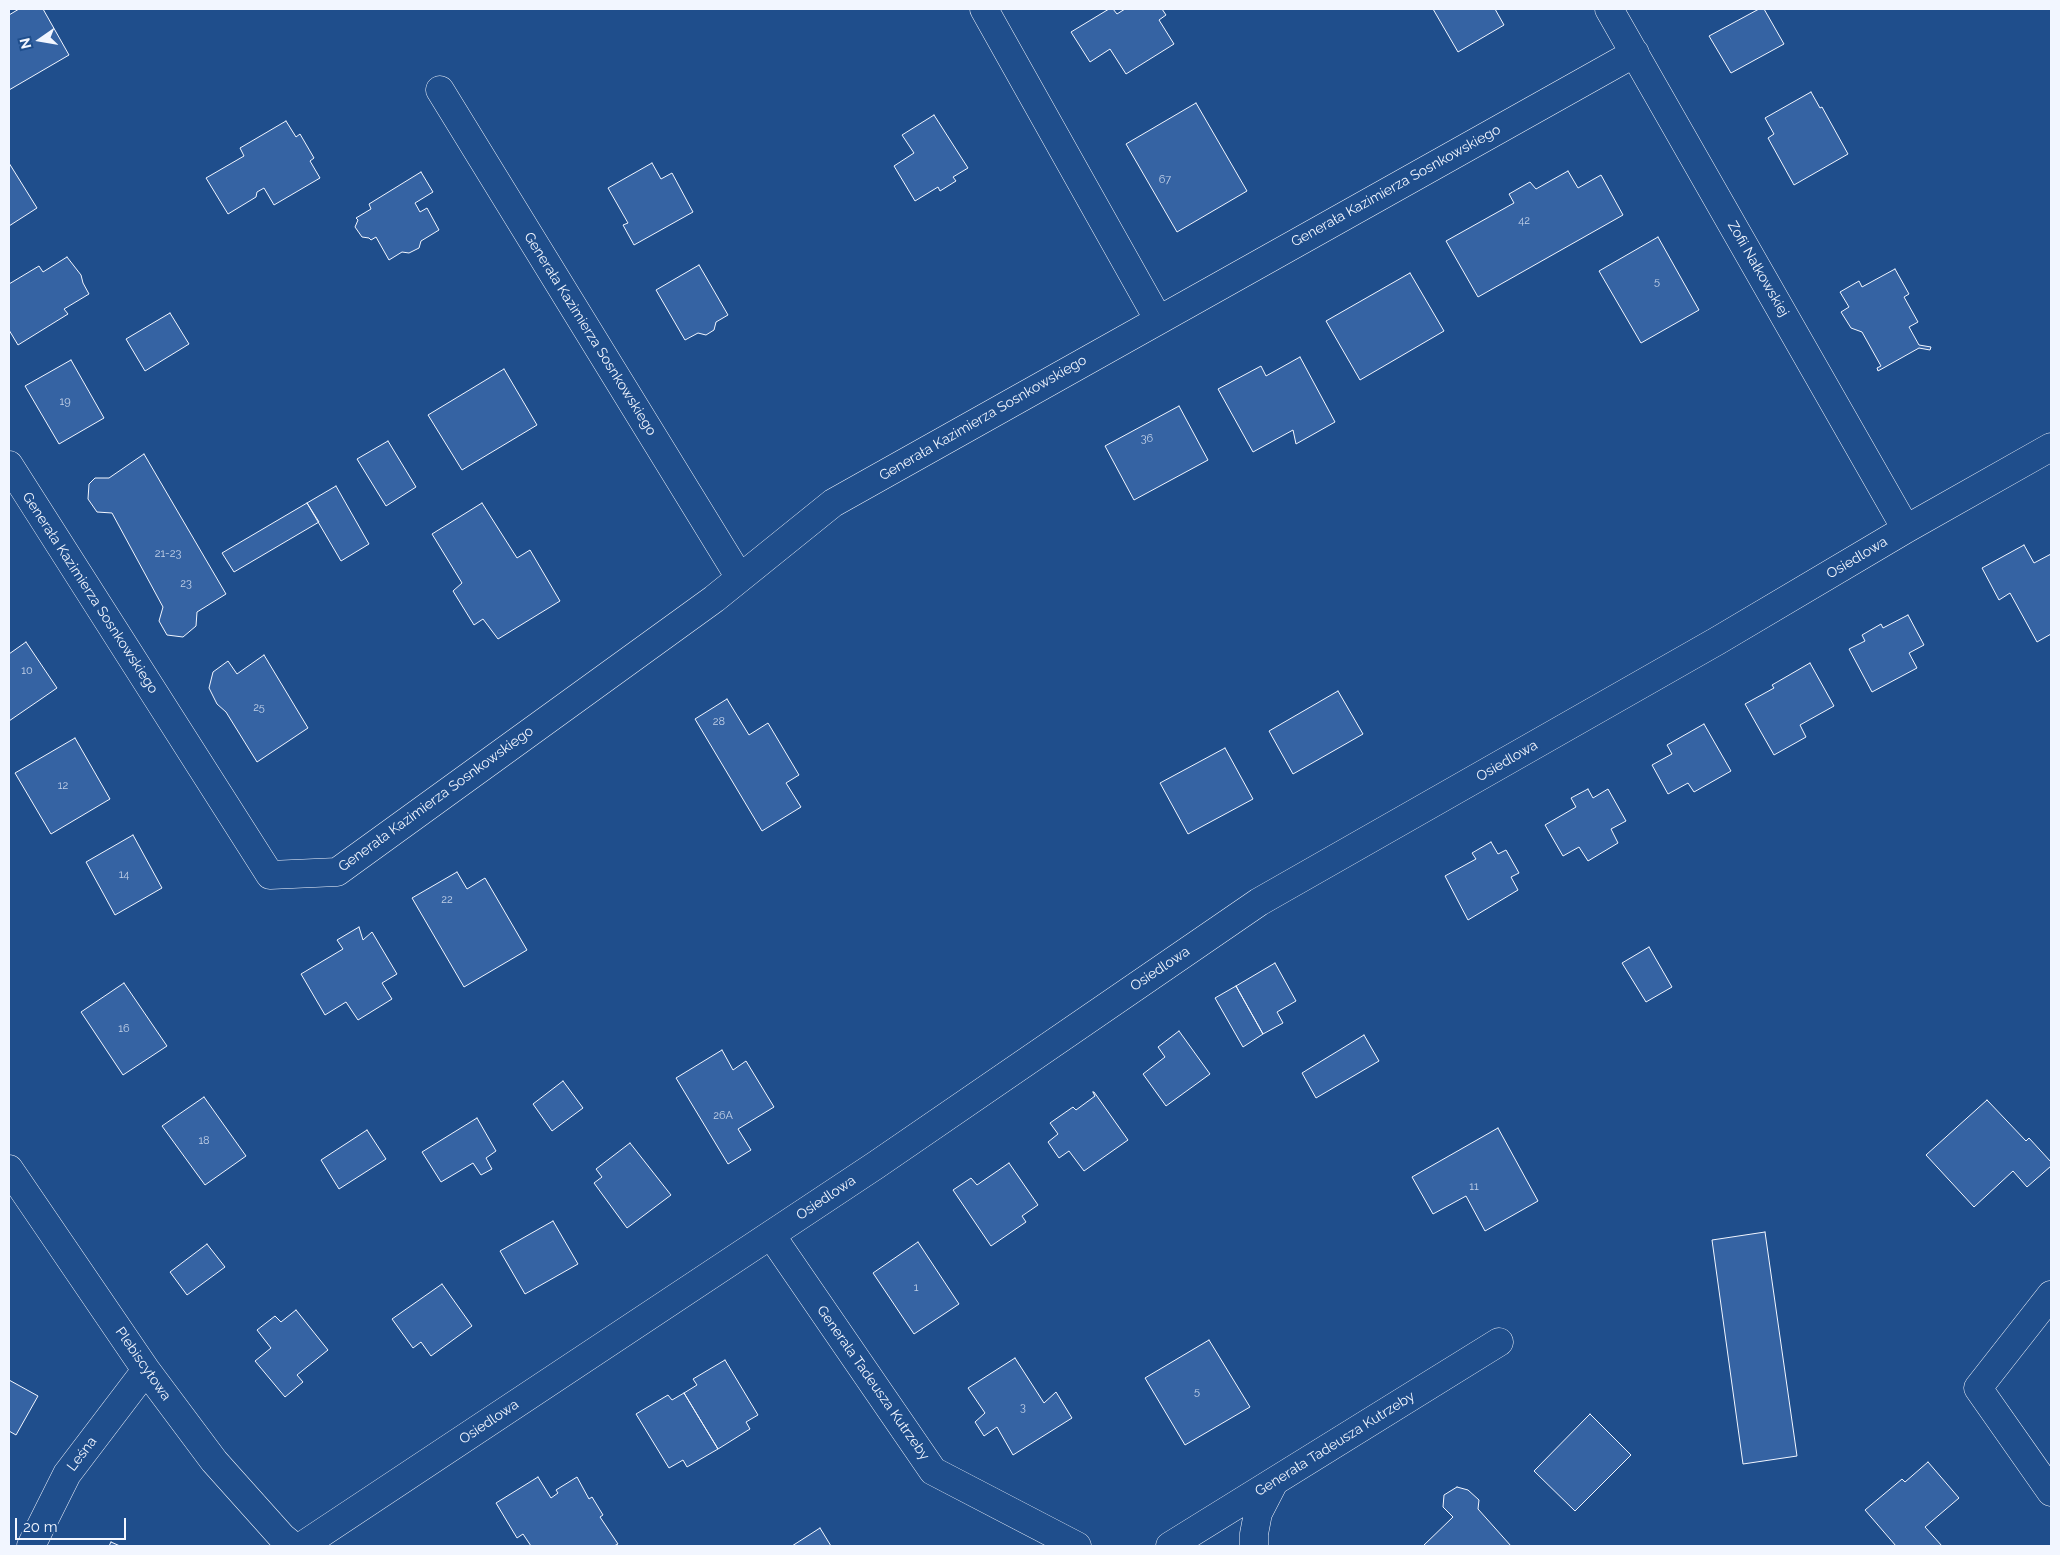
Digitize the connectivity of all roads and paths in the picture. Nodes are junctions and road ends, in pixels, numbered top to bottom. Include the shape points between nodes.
1 (984, 9) edge
2 (1609, 9) edge
3 (1634, 53) junction
4 (440, 90) dead end
5 (1158, 319) junction
6 (2051, 447) edge
7 (9, 465) edge
8 (1906, 529) junction
9 (740, 578) junction
10 (9, 1169) edge
11 (771, 1235) junction
12 (2051, 1296) edge
13 (1499, 1342) dead end
14 (146, 1370) junction
15 (1274, 1481) junction
16 (2051, 1492) edge
17 (31, 1546) edge
18 (293, 1546) edge
19 (302, 1546) edge
20 (1077, 1546) edge
21 (1170, 1546) edge
22 (1254, 1546) edge

1 - 5 street
2 - 3 street, Zofii Nałkowskiej
3 - 5 street, Generała Kazimierza Sosnkowskiego
3 - 8 street, Zofii Nałkowskiej
4 - 9 street, Generała Kazimierza Sosnkowskiego
5 - 9 street, Generała Kazimierza Sosnkowskiego via 833,503
6 - 8 street, Osiedlowa
7 - 9 street, Generała Kazimierza Sosnkowskiego via 270,875 337,872
8 - 11 street, Osiedlowa via 1717,641 1259,902
10 - 14 street, Plebiscytowa
11 - 19 street, Osiedlowa
11 - 20 street, Generała Tadeusza Kutrzeby via 933,1471
12 - 16 street via 1978,1388
13 - 15 street, Generała Tadeusza Kutrzeby
14 - 17 street, Leśna via 67,1474
14 - 18 street, Plebiscytowa via 214,1461 282,1538
15 - 21 street, Generała Tadeusza Kutrzeby
15 - 22 street via 1258,1513

